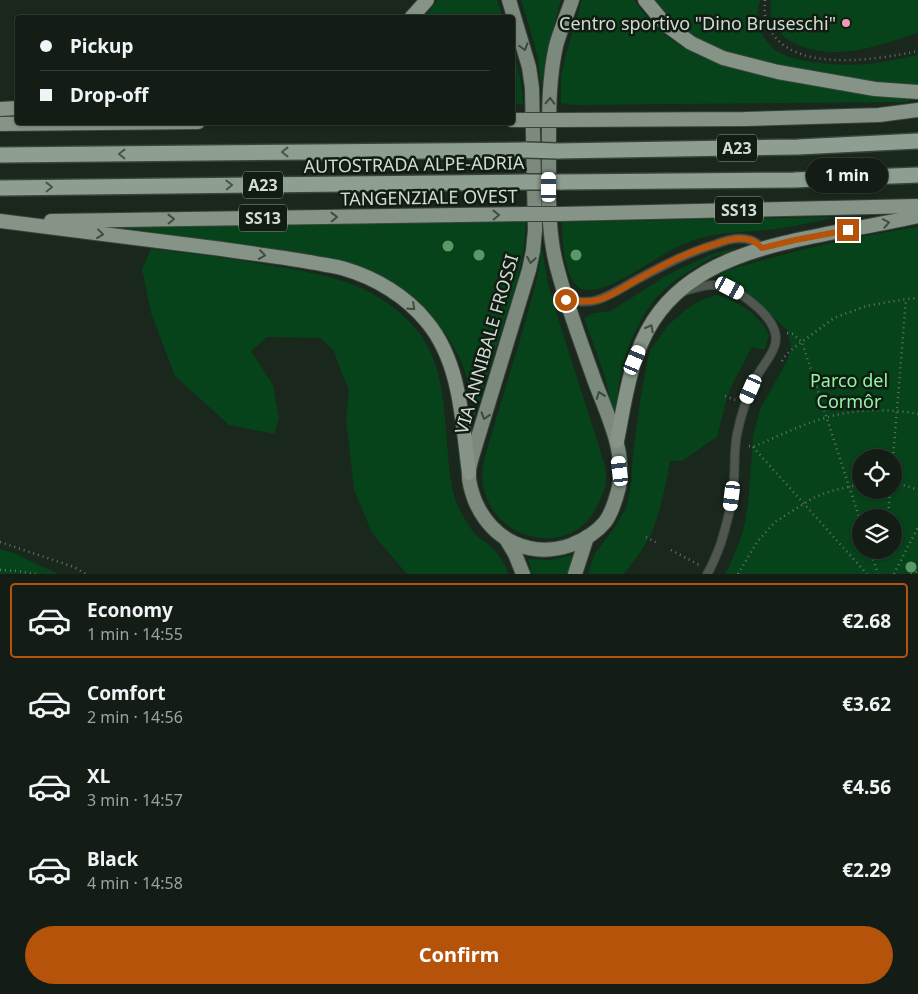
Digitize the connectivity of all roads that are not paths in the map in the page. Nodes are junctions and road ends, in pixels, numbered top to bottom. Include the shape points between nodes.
1 (427, 0) edge
2 (509, 0) edge
3 (572, 0) edge
4 (645, 0) edge
5 (414, 15) edge
6 (514, 15) edge
7 (515, 20) edge
8 (918, 92) edge
9 (15, 108) edge
10 (0, 110) edge
11 (918, 110) edge
12 (519, 120) edge
13 (0, 124) edge
14 (15, 124) edge
15 (918, 141) edge
16 (0, 155) edge
17 (918, 174) edge
18 (0, 188) edge
19 (918, 206) edge
20 (918, 216) edge
21 (0, 221) edge
22 (762, 248) junction
23 (676, 295) junction
24 (566, 300) junction
25 (617, 441) junction
26 (469, 473) junction
27 (586, 537) junction
28 (506, 539) junction
29 (704, 570) edge
30 (524, 574) edge
31 (576, 574) edge

1 - 5 highway
2 -> 6 main road, VIA ANNIBALE FROSSI
24 -> 3 main road, VIA ANNIBALE FROSSI via 550,238 549,100 556,46
4 - 8 highway via 664,24 691,43 723,58 778,72 875,89
7 -> 26 main road, VIA ANNIBALE FROSSI via 532,88 535,230 529,270
9 - 10 highway
11 - 12 highway, bridge via 879,115 745,119
13 - 14 highway
15 -> 16 highway, AUTOSTRADA ALPE-ADRIA / A23, bridge via 798,147 557,151
18 -> 17 highway, AUTOSTRADA ALPE-ADRIA / A23, bridge via 794,180
21 -> 19 highway, TANGENZIALE OVEST / SS13, bridge
22 -> 20 highway
21 -> 26 highway via 290,258 345,269 378,282 406,301 427,321 444,349 457,392
22 - 23 highway via 710,270
22 - 24 lane via 749,239 725,241 694,250 602,298 587,302
25 -> 23 highway via 635,360 652,322
23 - 29 lane via 705,285 730,288 761,311 775,332 774,349 745,404 737,432 731,511 709,571
25 -> 24 main road, VIA ANNIBALE FROSSI
25 - 27 main road, VIA ANNIBALE FROSSI via 620,471 614,504 606,520
26 - 28 main road, VIA ANNIBALE FROSSI via 480,512
27 - 28 main road, VIA ANNIBALE FROSSI via 546,550 518,545
27 - 31 main road
28 - 30 main road, VIA ANNIBALE FROSSI

